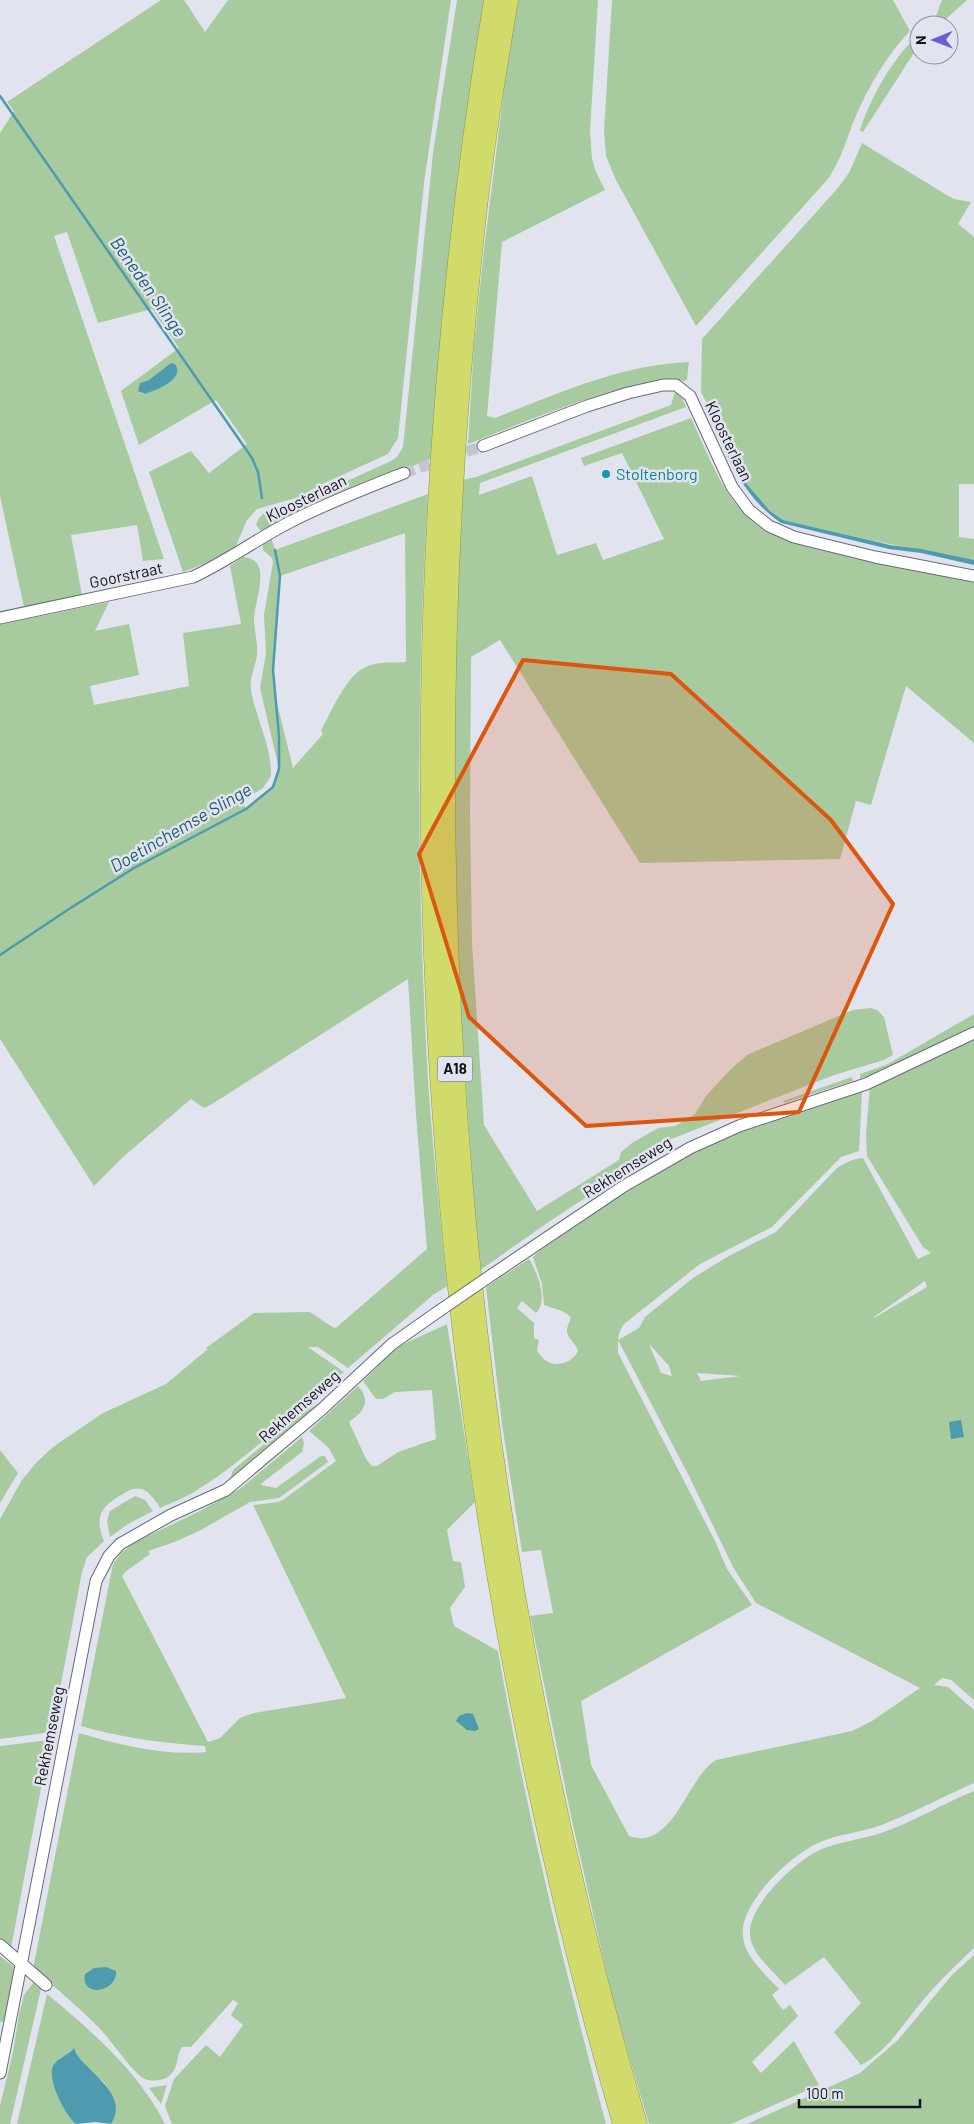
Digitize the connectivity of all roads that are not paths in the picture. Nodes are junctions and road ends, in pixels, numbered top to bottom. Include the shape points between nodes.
1 (493, 0) edge
2 (508, 0) edge
3 (483, 446) tunnel mouth
4 (404, 473) tunnel mouth
5 (252, 543) joint
6 (974, 576) edge
7 (0, 618) edge
8 (974, 1033) edge
9 (0, 1945) edge
10 (21, 1965) junction
11 (46, 1986) dead end
12 (0, 2073) edge
13 (622, 2124) edge
14 (638, 2124) edge

1 - 13 highway, A18 via 459,233 438,486 431,637 430,790 438,1056 456,1277 475,1436 499,1590 545,1827 598,2043
2 - 14 highway, A18 via 475,234 455,470 447,637 445,795 447,930 454,1057 470,1264 507,1543 561,1827
3 - 6 street, Kloosterlaan via 628,393 676,385 690,396 732,487 768,526 794,537 875,557
4 - 5 street, Kloosterlaan via 324,505
5 - 7 street, Goorstraat via 193,576
8 - 10 street, Rekhemseweg, bridge via 866,1084 739,1126 690,1148 624,1186 392,1344 321,1410 226,1490 145,1528 120,1544 96,1580
9 - 10 street
10 - 11 street
10 - 12 street, Rekhemseweg

